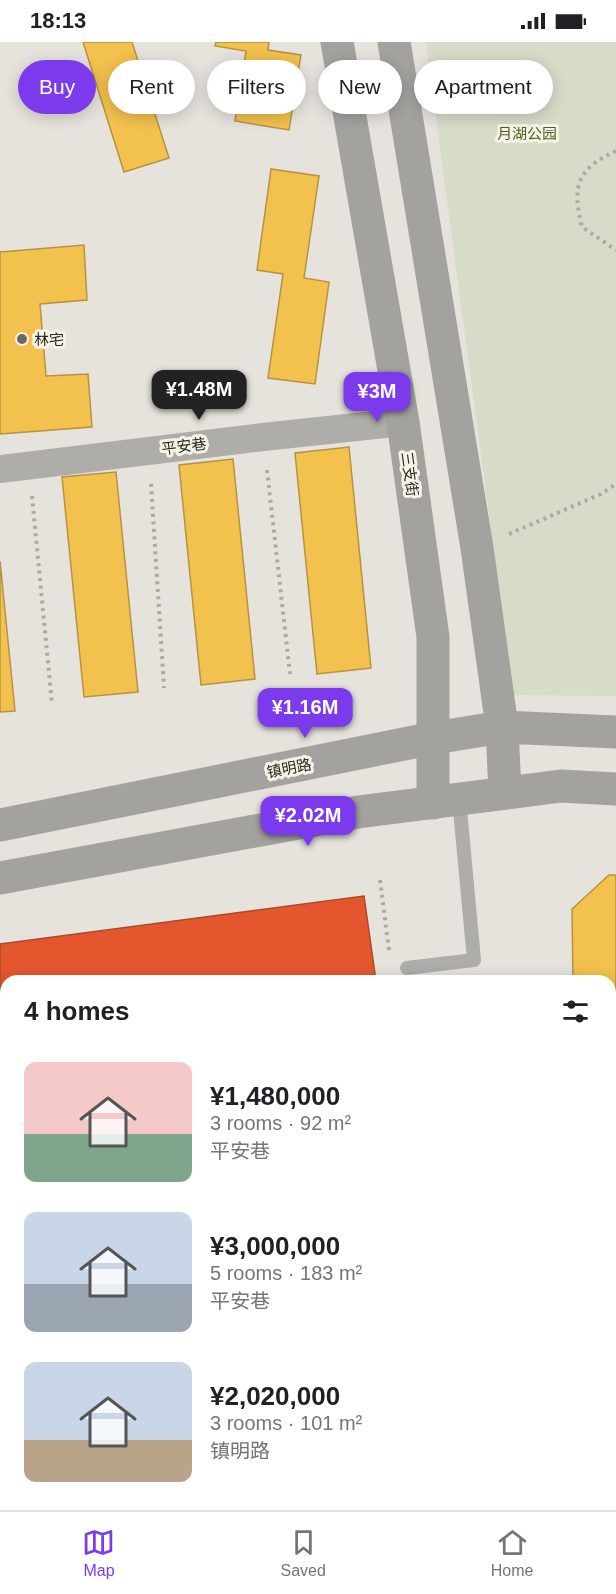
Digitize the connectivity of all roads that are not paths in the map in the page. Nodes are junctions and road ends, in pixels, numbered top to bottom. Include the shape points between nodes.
1 (337, 42) edge
2 (394, 42) edge
3 (403, 422) junction
4 (0, 469) edge
5 (502, 727) junction
6 (616, 732) edge
7 (434, 738) junction
8 (616, 789) edge
9 (505, 793) junction
10 (446, 801) junction
11 (0, 825) edge
12 (0, 878) edge
13 (407, 968) dead end

1 - 3 main road, 三支街
2 - 5 main road via 477,548
3 - 4 street, 平安巷
3 - 7 main road, 三支街 via 434,651
5 - 6 main road, 镇明路
5 - 7 main road, 镇明路
5 - 9 main road
7 - 10 main road, 三支街
7 - 11 main road, 镇明路
8 - 9 main road via 561,786
9 - 10 main road
10 - 12 main road via 353,813
10 - 13 lane via 474,960

